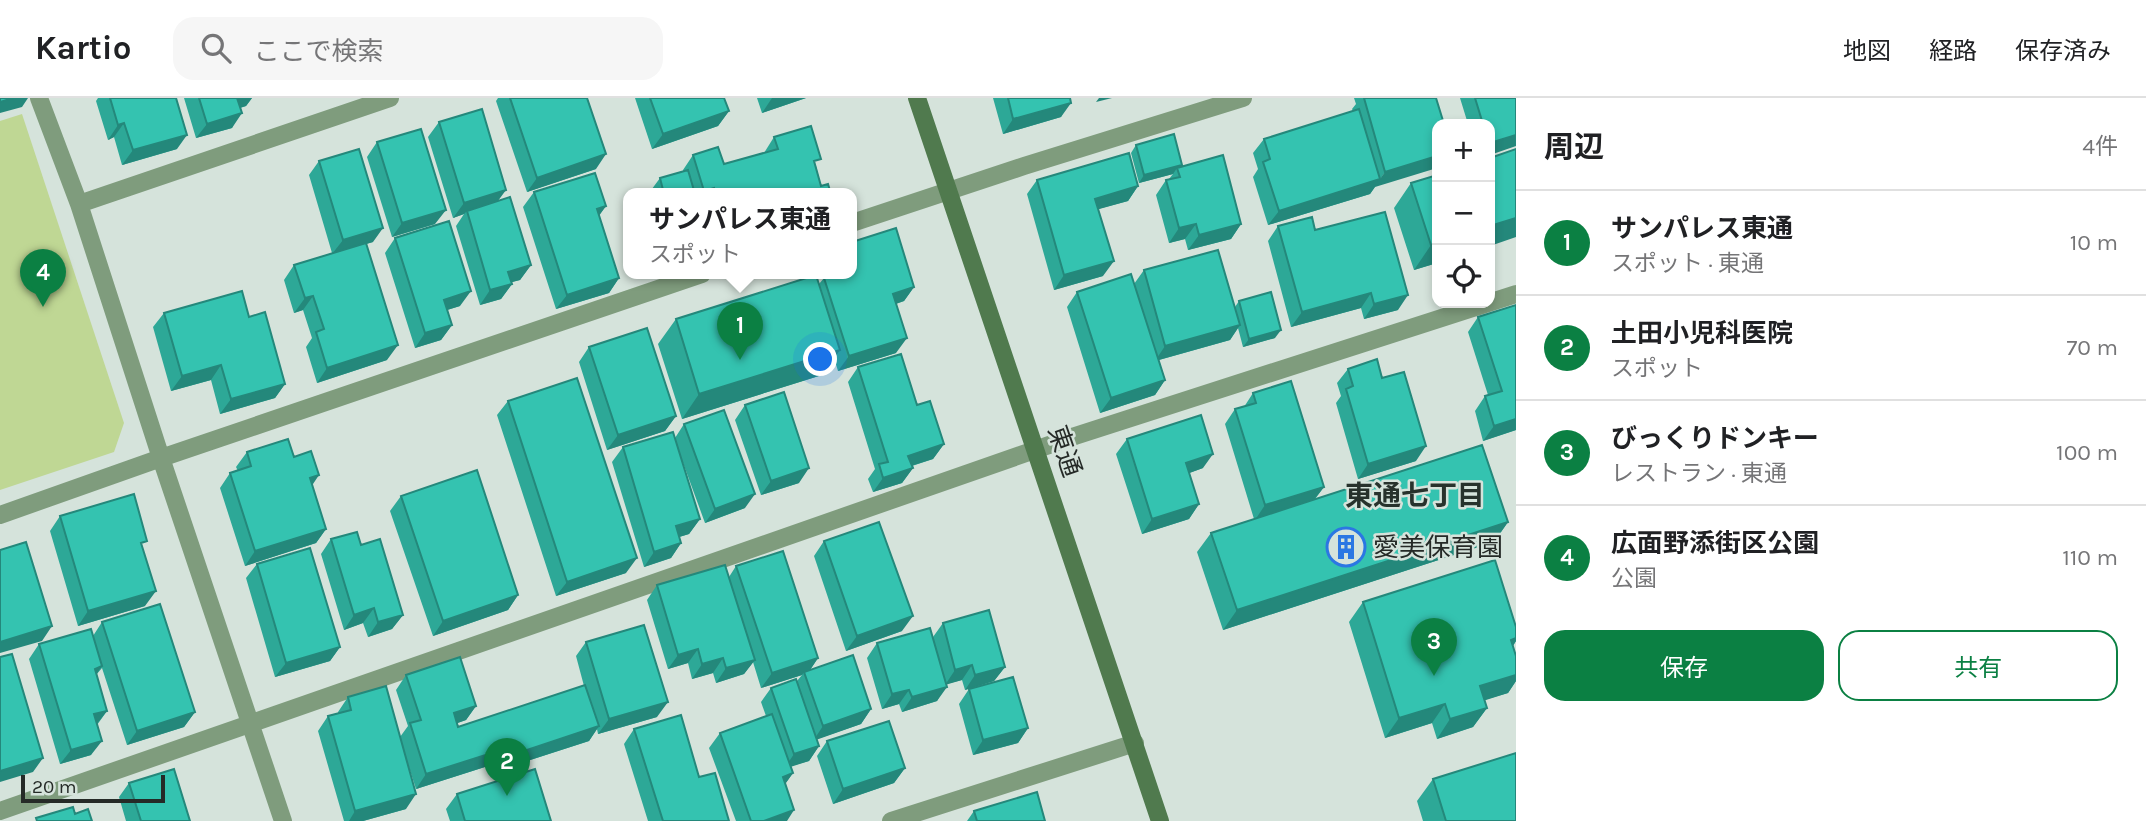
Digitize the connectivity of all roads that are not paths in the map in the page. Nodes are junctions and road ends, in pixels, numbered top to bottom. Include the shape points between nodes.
1 (39, 98) edge
2 (390, 98) edge
3 (917, 98) edge
4 (1243, 98) edge
5 (950, 191) junction
6 (79, 204) junction
7 (857, 221) edge
8 (687, 279) edge
9 (1516, 294) edge
10 (1037, 449) junction
11 (161, 458) junction
12 (0, 515) edge
13 (252, 723) junction
14 (1135, 743) junction
15 (0, 811) edge
16 (283, 821) edge
17 (891, 821) edge
18 (1160, 821) edge

1 - 6 street
2 - 6 street
3 - 5 street, 東通
4 - 5 street
5 - 7 street
5 - 10 street, 東通
6 - 11 street
8 - 11 street
9 - 10 street
10 - 13 street
10 - 14 street, 東通
11 - 12 street
11 - 13 street
13 - 15 street
13 - 16 street
14 - 17 street
14 - 18 street, 東通

